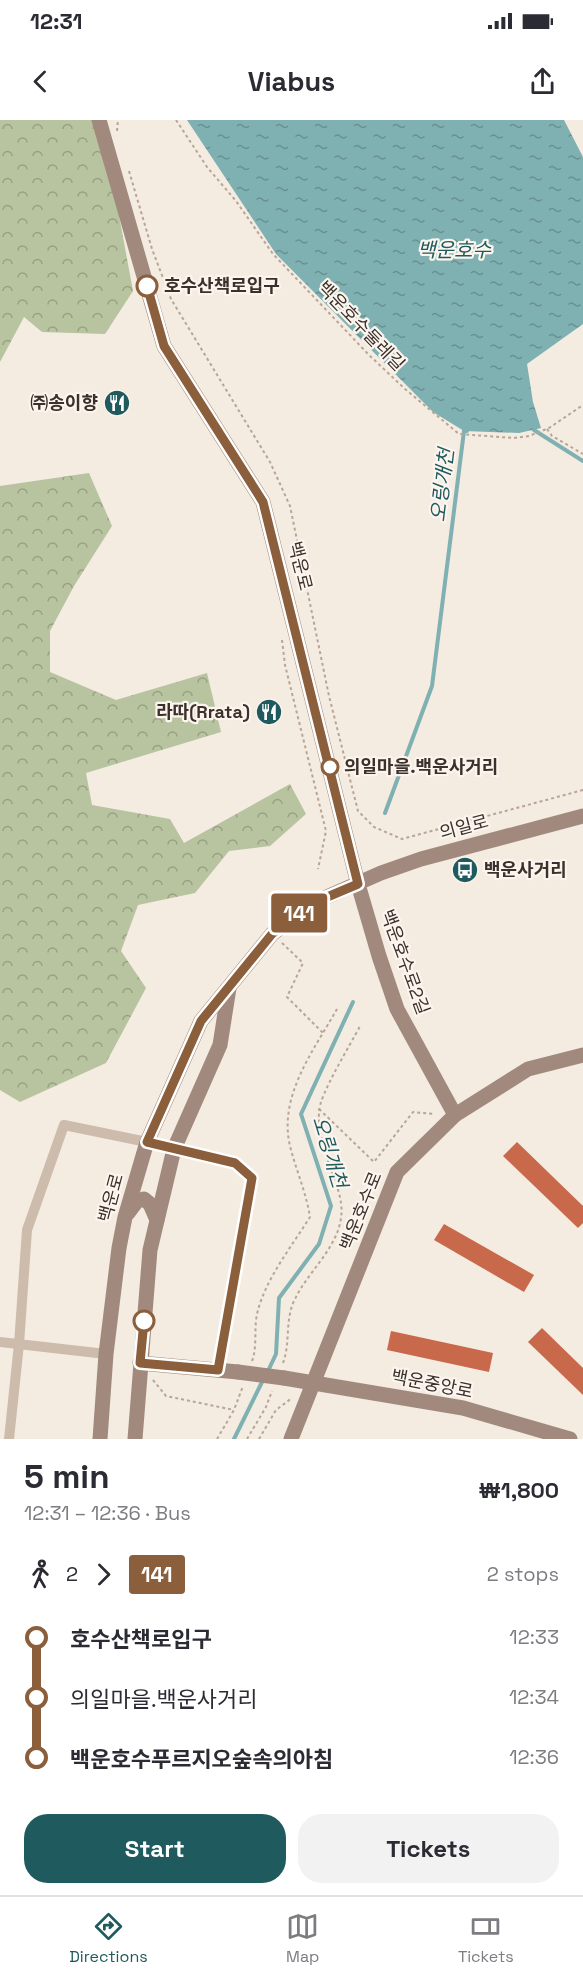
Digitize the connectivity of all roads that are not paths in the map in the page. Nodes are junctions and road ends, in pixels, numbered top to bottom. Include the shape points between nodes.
1 (99, 120) edge
2 (583, 816) edge
3 (358, 884) junction
4 (229, 988) junction
5 (583, 1055) edge
6 (455, 1115) junction
7 (147, 1142) junction
8 (174, 1149) junction
9 (125, 1217) junction
10 (157, 1220) junction
11 (0, 1342) edge
12 (19, 1344) junction
13 (106, 1354) junction
14 (140, 1363) junction
15 (218, 1370) junction
16 (313, 1382) junction
17 (9, 1439) edge
18 (100, 1439) edge
19 (135, 1439) edge
20 (291, 1439) edge
21 (570, 1439) edge

1 - 3 main road, 백운로 via 164,346 263,502
2 - 3 main road, 의일로 via 421,859
3 - 4 main road, 백운로 via 313,903 272,934
3 - 6 main road, 백운호수로2길 via 397,1009
4 - 7 main road, 백운로 via 201,1021
4 - 8 main road, 백운로 via 220,1045
5 - 6 main road, 백운호수로 via 528,1069
6 - 16 main road, 백운호수로 via 397,1173
7 - 8 street
7 - 9 main road, 백운로
7 - 12 street via 64,1125 27,1230
8 - 10 main road, 백운로
8 - 15 street via 235,1163 252,1178
9 - 10 main road via 137,1200 144,1199
9 - 13 main road, 백운로
10 - 14 main road, 백운로 via 150,1250
11 - 12 street
12 - 13 street
12 - 17 street
13 - 18 main road, 백운로
14 - 15 main road
14 - 19 main road, 백운로
15 - 16 main road, 백운중앙로, bridge via 241,1377
16 - 20 main road, 백운호수로
16 - 21 main road, 백운중앙로 via 463,1408

